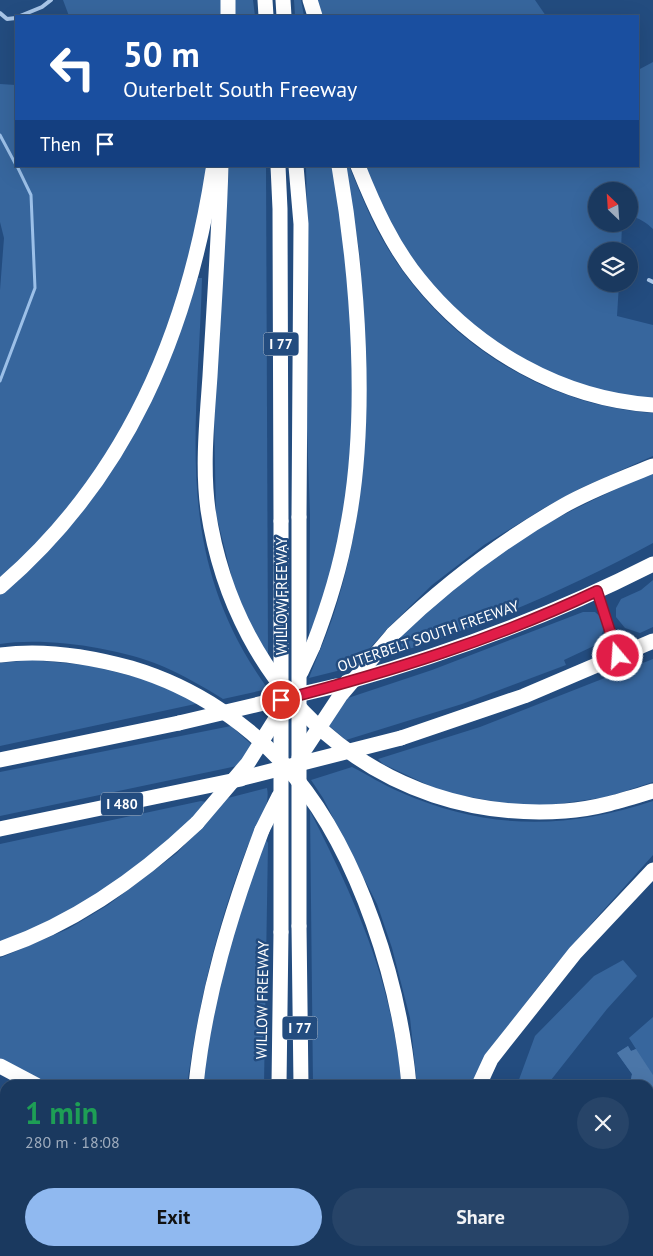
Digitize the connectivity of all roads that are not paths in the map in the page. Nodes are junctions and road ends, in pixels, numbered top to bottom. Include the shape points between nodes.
1 (51, 0) edge
2 (228, 0) edge
3 (265, 0) edge
4 (283, 0) edge
5 (310, 0) edge
6 (0, 13) edge
7 (22, 15) edge
8 (228, 15) edge
9 (266, 15) edge
10 (284, 15) edge
11 (314, 15) edge
12 (15, 18) edge
13 (213, 167) edge
14 (221, 167) edge
15 (278, 167) edge
16 (296, 167) edge
17 (339, 167) edge
18 (358, 167) edge
19 (653, 405) edge
20 (653, 466) edge
21 (653, 564) edge
22 (0, 587) edge
23 (597, 591) junction
24 (653, 640) edge
25 (0, 655) edge
26 (618, 656) junction
27 (0, 760) edge
28 (653, 790) edge
29 (0, 829) edge
30 (653, 870) edge
31 (0, 949) edge
32 (0, 1066) edge
33 (27, 1080) edge
34 (197, 1080) edge
35 (279, 1080) edge
36 (301, 1080) edge
37 (408, 1080) edge
38 (482, 1080) edge

1 - 7 lane
2 - 8 highway
3 - 9 highway
4 - 10 highway
5 - 11 highway
6 - 12 lane via 7,19
13 - 22 highway via 204,225 187,294 148,394 89,489 52,535
14 - 28 highway via 206,448 208,507 217,559 226,587 262,661 294,701 330,737 363,762 421,791 484,808 526,812 597,807
15 - 35 highway, WILLOW FREEWAY / I 77, bridge via 281,522
16 - 36 highway, WILLOW FREEWAY / I 77, bridge via 301,224
17 - 31 highway, bridge via 355,300 358,419 348,527 334,587 313,646 267,735 197,823 144,870 112,892 45,931
18 - 19 highway via 380,218 419,280 480,340 537,374 567,387 623,402
20 - 34 highway, bridge via 564,506 521,532 440,590 393,634 356,675 296,762 262,830 220,959 207,1013
21 - 23 highway, OUTERBELT SOUTH FREEWAY
23 - 26 lane
23 - 27 highway, OUTERBELT SOUTH FREEWAY, bridge via 470,643 336,686
24 - 26 highway, I 480
25 - 37 highway via 81,656 108,661 164,680 230,715 279,760 295,777 330,830 367,908 395,1001
26 - 29 highway, I 480, bridge via 524,696 401,738 243,778
30 - 38 highway via 575,953 491,1059
32 - 33 highway

